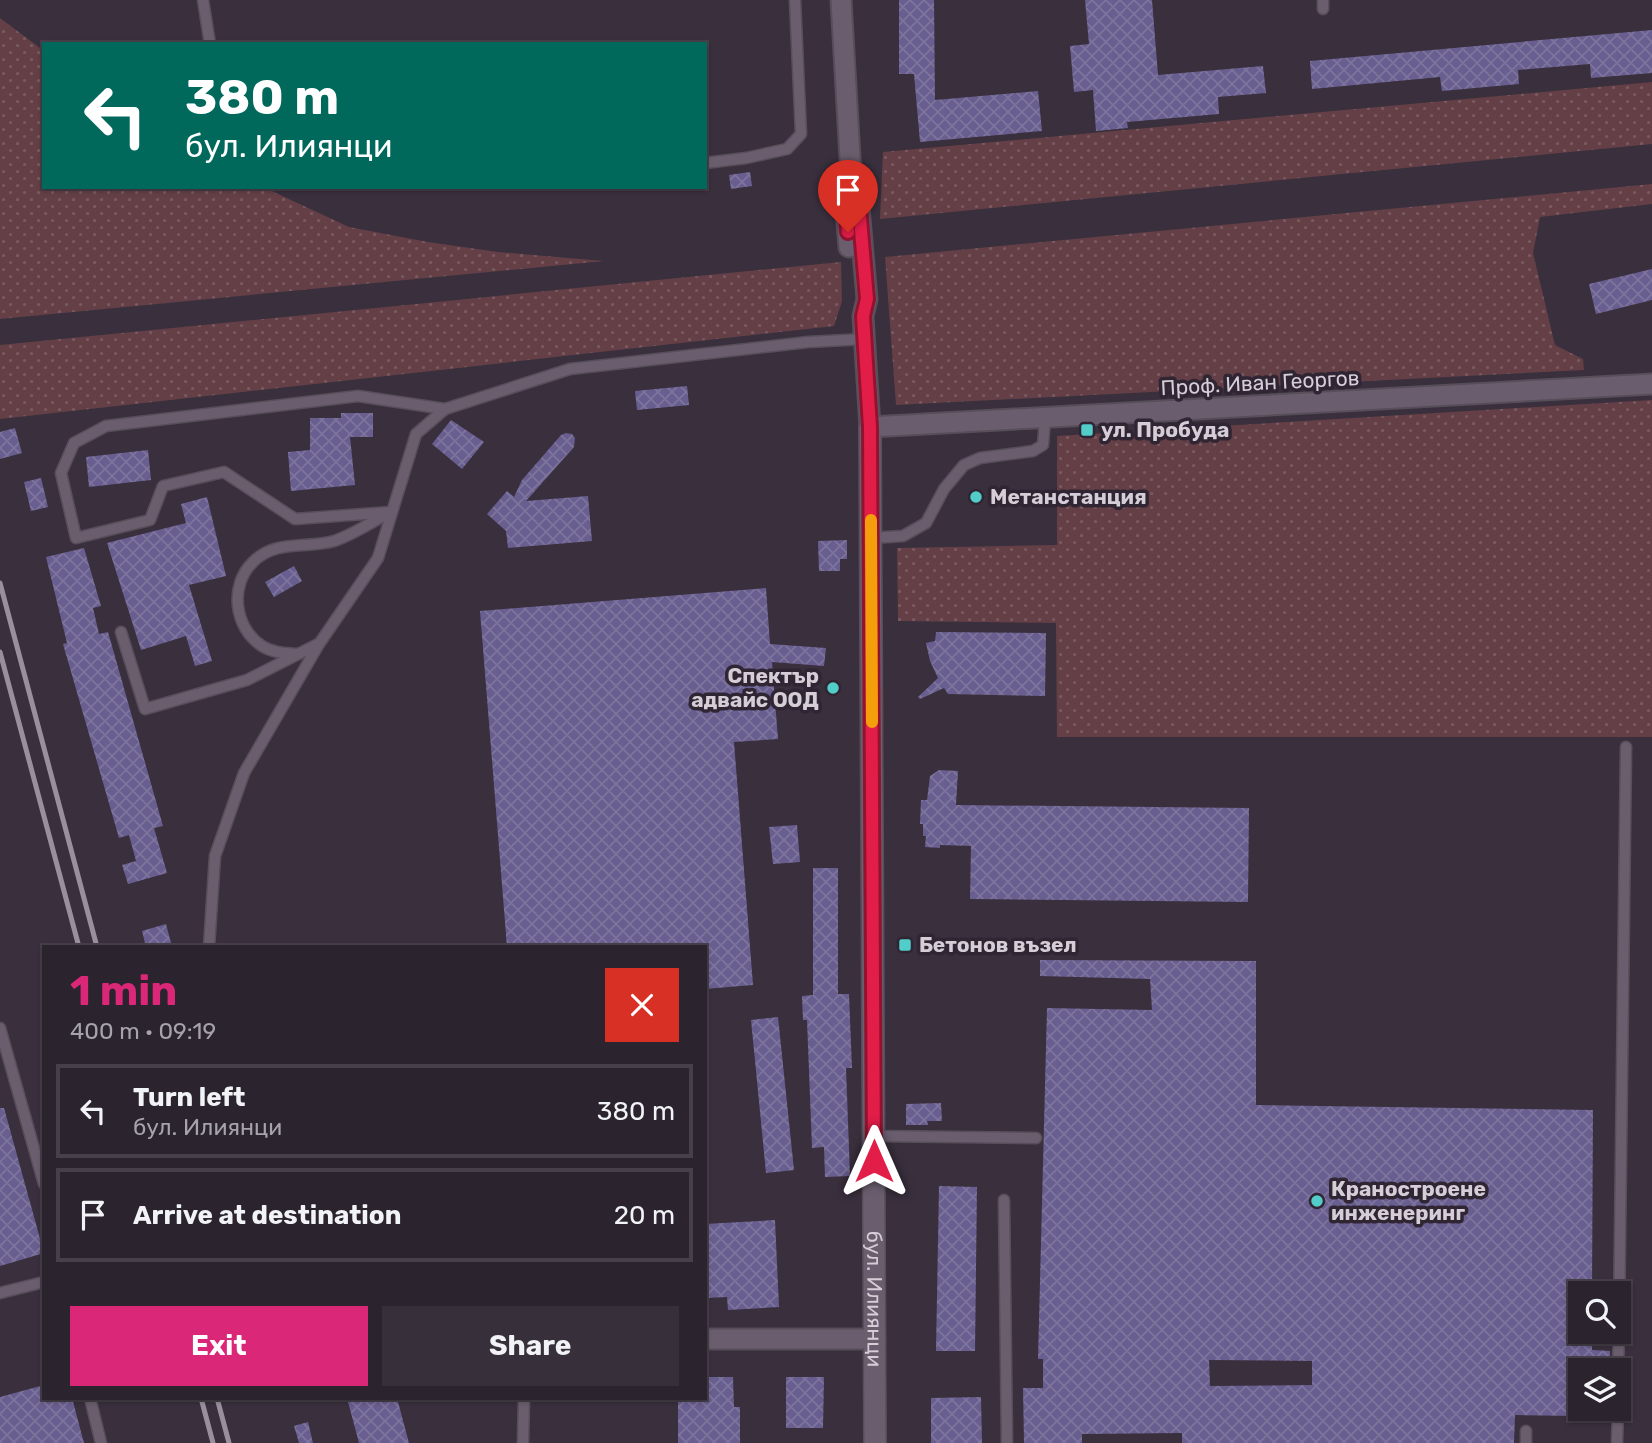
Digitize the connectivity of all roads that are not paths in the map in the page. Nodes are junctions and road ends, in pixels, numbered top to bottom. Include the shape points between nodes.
1 (203, 0) edge
2 (795, 0) edge
3 (841, 0) edge
4 (210, 42) edge
5 (707, 163) edge
6 (865, 339) junction
7 (1652, 384) edge
8 (445, 409) junction
9 (1045, 418) junction
10 (870, 427) junction
11 (391, 512) junction
12 (871, 538) junction
13 (121, 632) dead end
14 (319, 644) junction
15 (298, 654) junction
16 (1626, 747) dead end
17 (209, 945) edge
18 (0, 1028) edge
19 (874, 1136) junction
20 (1036, 1138) dead end
21 (42, 1177) edge
22 (1004, 1200) dead end
23 (1619, 1281) edge
24 (42, 1282) edge
25 (0, 1293) edge
26 (707, 1339) edge
27 (874, 1339) junction
28 (90, 1400) edge
29 (524, 1400) edge
30 (1618, 1421) edge
31 (1526, 1431) dead end
32 (101, 1443) edge
33 (523, 1443) edge
34 (875, 1443) edge
35 (1007, 1443) edge
36 (1526, 1443) edge
37 (1617, 1443) edge

1 - 4 lane
2 - 5 lane via 800,134 787,149
3 - 6 street, бул. Илиянци via 852,194 859,207 867,299
6 - 8 lane via 570,369
6 - 10 street, бул. Илиянци
7 - 9 street, Проф. Иван Георгов
8 - 11 lane via 416,434
8 - 11 lane via 358,396 106,426 74,443 61,473 76,538 150,520 163,486 224,472 295,519
9 - 10 street, Проф. Иван Георгов
9 - 12 lane via 1043,445 964,466 944,489 926,523 903,536
10 - 12 street, бул. Илиянци
11 - 14 lane via 378,558
11 - 15 lane via 334,541 267,551 241,579 239,616 248,633 262,646
12 - 19 street, бул. Илиянци
13 - 15 lane via 145,709 247,680
14 - 15 lane
14 - 17 lane via 244,773 215,856
16 - 23 lane
18 - 21 lane
19 - 20 lane
19 - 27 street, бул. Илиянци
22 - 35 lane
24 - 25 lane
26 - 27 street
27 - 34 street, бул. Илиянци
28 - 32 lane
29 - 33 lane
30 - 37 lane
31 - 36 lane

